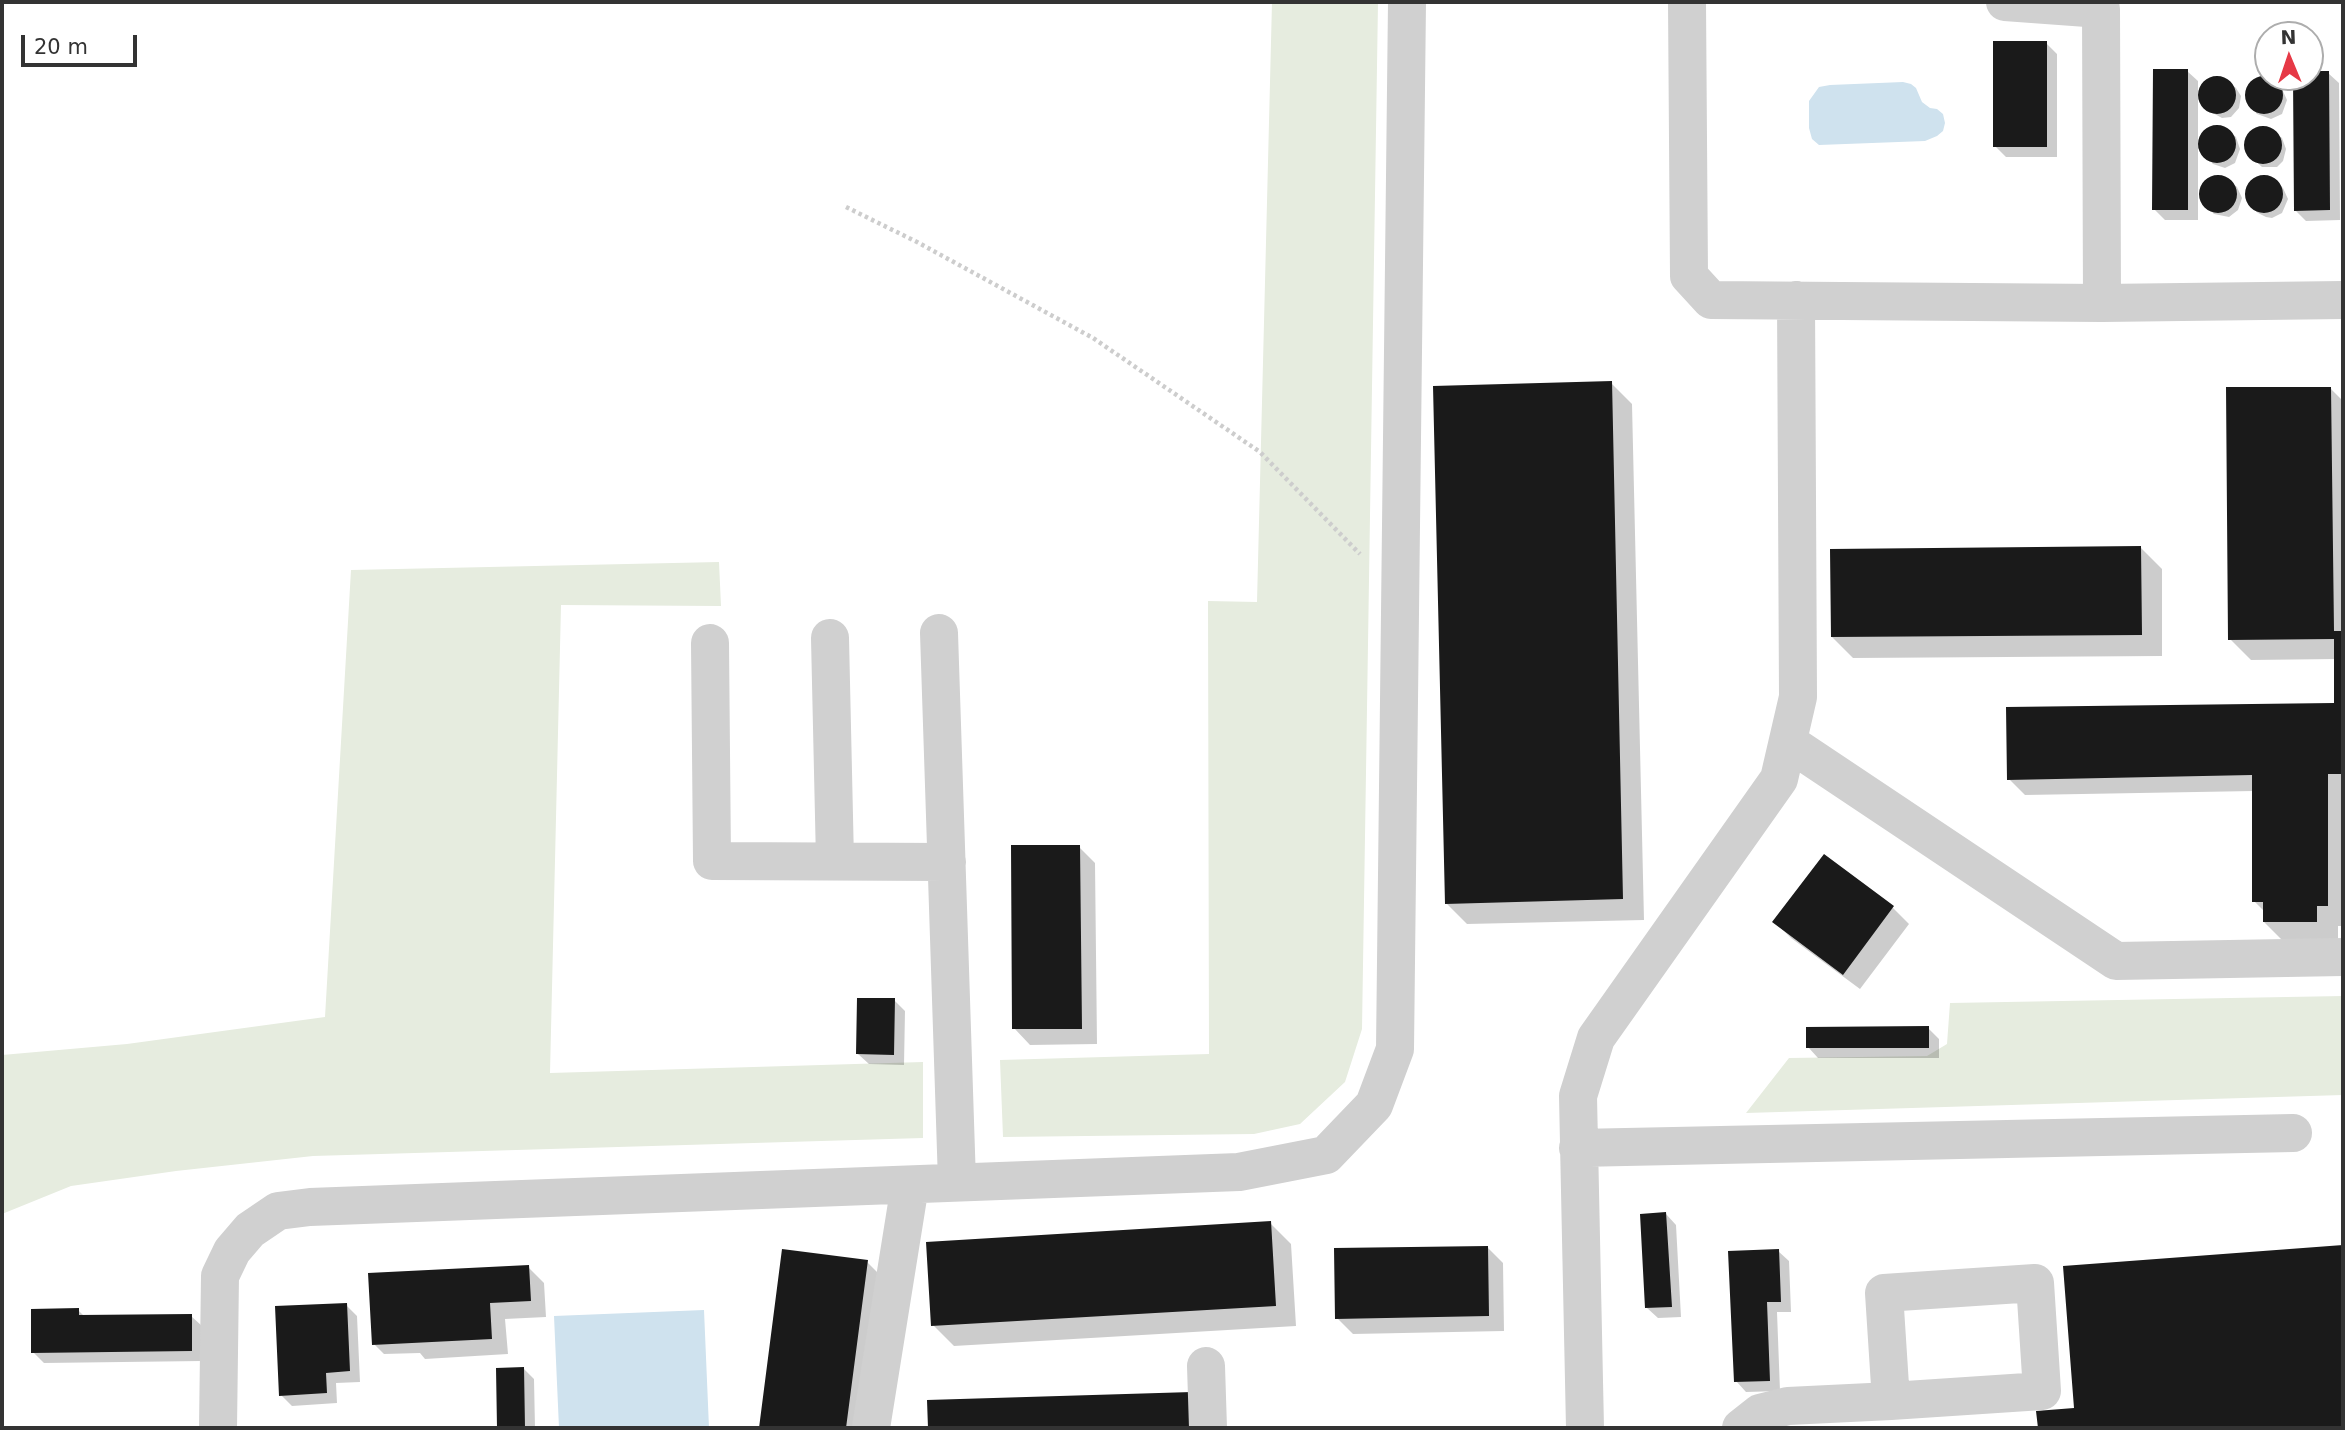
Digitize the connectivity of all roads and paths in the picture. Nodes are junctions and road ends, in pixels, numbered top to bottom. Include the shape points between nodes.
1 (1407, 2) edge
2 (1687, 2) edge
3 (2027, 2) edge
4 (846, 207) dead end
5 (1796, 300) junction
6 (2343, 300) edge
7 (2102, 303) junction
8 (1400, 594) junction
9 (939, 633) dead end
10 (830, 638) dead end
11 (710, 643) dead end
12 (1788, 742) junction
13 (835, 861) junction
14 (947, 862) junction
15 (2343, 957) edge
16 (2293, 1133) dead end
17 (1578, 1148) junction
18 (957, 1182) junction
19 (910, 1185) junction
20 (1206, 1366) dead end
21 (1891, 1401) junction
22 (218, 1428) edge
23 (871, 1428) edge
24 (1208, 1428) edge
25 (1585, 1428) edge
26 (1741, 1428) edge

1 - 8 lane
2 - 5 lane via 1689,276 1711,300
3 - 7 lane via 2101,9
4 - 8 path via 1093,338 1260,452
5 - 7 lane
5 - 12 lane via 1798,697
6 - 7 lane
8 - 18 lane via 1395,1049 1374,1105 1326,1155 1239,1172
9 - 14 lane
10 - 13 lane
11 - 13 lane via 712,862
12 - 15 lane via 2116,961
12 - 17 lane via 1779,779 1596,1038 1578,1096
13 - 14 lane
14 - 18 lane
16 - 17 lane
17 - 25 lane
18 - 19 lane
19 - 22 lane via 278,1211 250,1230 232,1251 220,1276
19 - 23 lane
20 - 24 lane
21 - 21 lane via 2042,1391 2035,1283 1884,1293
21 - 26 lane via 1788,1406 1760,1413

